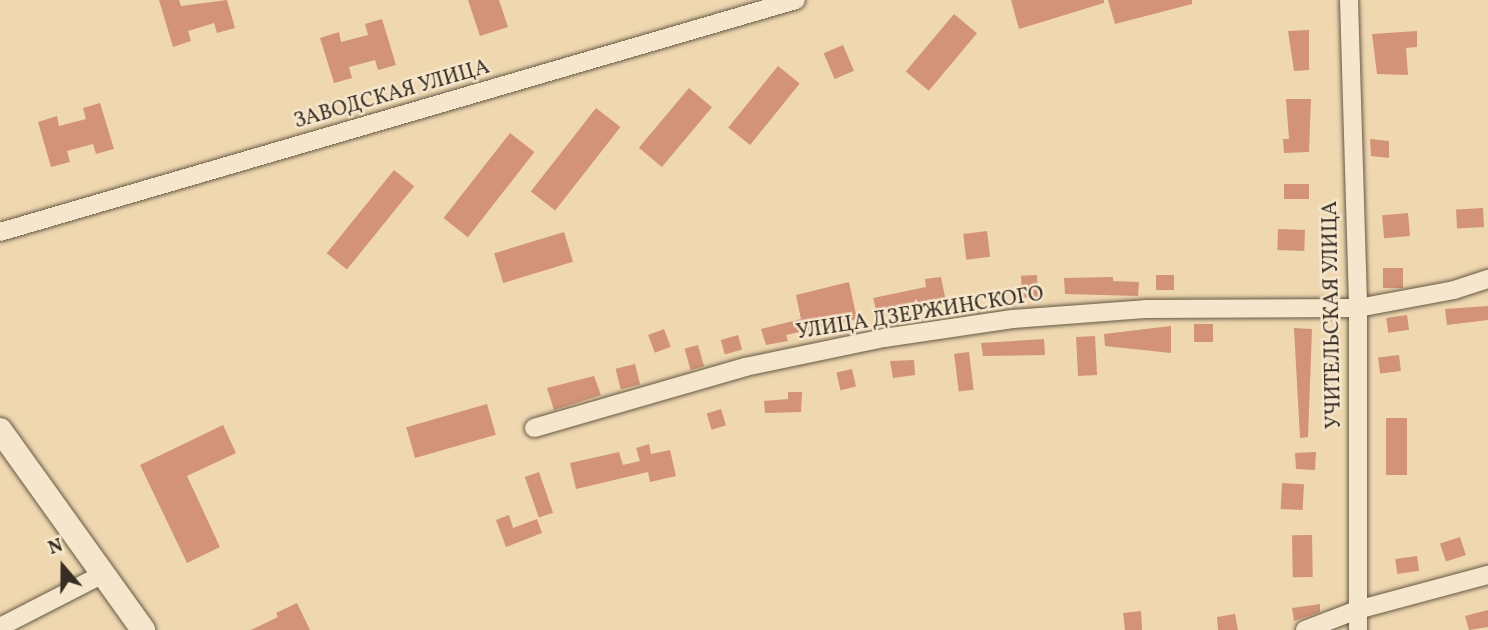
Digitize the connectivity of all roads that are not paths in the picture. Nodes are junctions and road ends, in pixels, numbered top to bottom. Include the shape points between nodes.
1 (796, 0) edge
2 (1349, 0) edge
3 (760, 5) edge
4 (0, 232) edge
5 (1488, 279) edge
6 (1358, 308) junction
7 (534, 428) dead end
8 (0, 430) edge
9 (103, 574) junction
10 (1488, 575) edge
11 (1357, 610) junction
12 (0, 627) edge
13 (143, 630) edge
14 (1305, 630) edge
15 (1358, 630) edge

1 - 3 street, ЗАВОДСКАЯ УЛИЦА
2 - 6 street, УЧИТЕЛЬСКАЯ УЛИЦА
3 - 4 street, ЗАВОДСКАЯ УЛИЦА
5 - 6 street, УЛИЦА ДЗЕРЖИНСКОГО
6 - 7 street, УЛИЦА ДЗЕРЖИНСКОГО via 1145,309 1013,319 884,338 745,367
6 - 11 street, УЧИТЕЛЬСКАЯ УЛИЦА
8 - 9 main road
9 - 12 street
9 - 13 main road
10 - 11 street
11 - 14 street
11 - 15 street, УЧИТЕЛЬСКАЯ УЛИЦА

